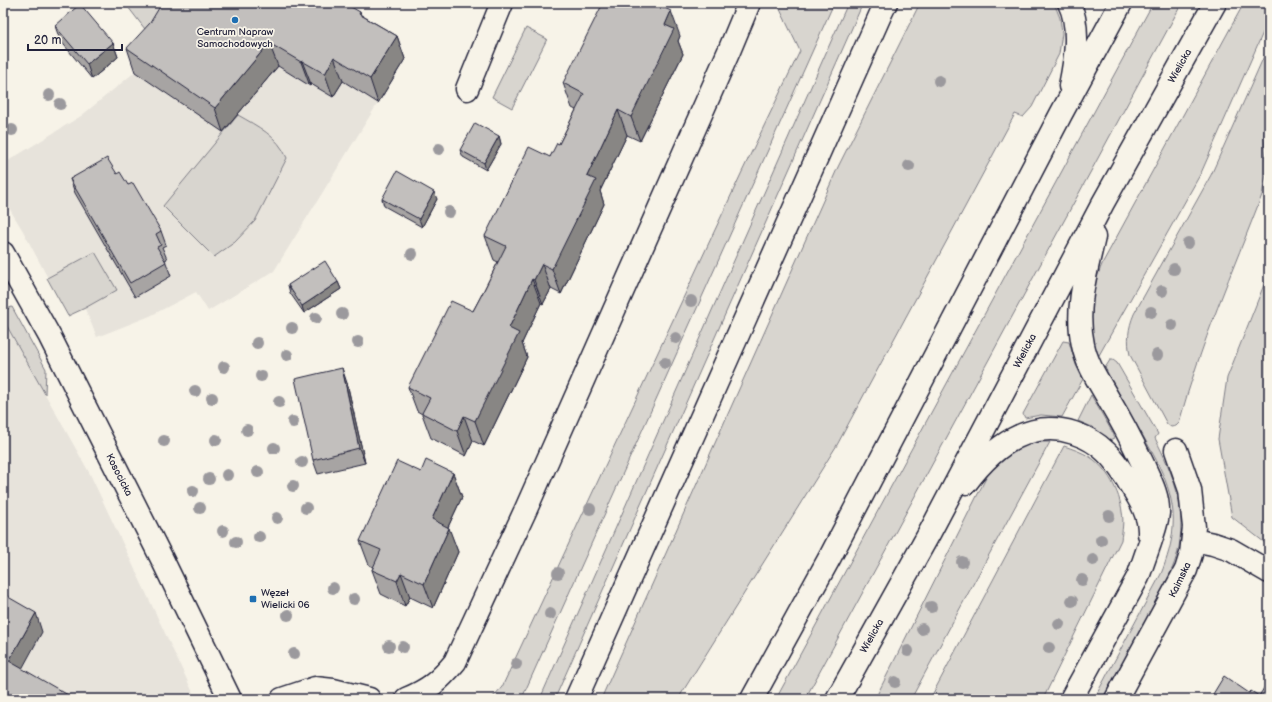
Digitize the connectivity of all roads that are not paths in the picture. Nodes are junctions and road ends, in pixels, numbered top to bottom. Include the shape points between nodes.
1 (502, 3) edge
2 (749, 3) edge
3 (886, 3) edge
4 (1069, 3) edge
5 (1121, 3) edge
6 (1215, 3) edge
7 (467, 89) dead end
8 (1061, 114) junction
9 (1103, 203) junction
10 (3, 254) edge
11 (1176, 450) dead end
12 (930, 532) junction
13 (1194, 540) junction
14 (1149, 545) junction
15 (1269, 572) edge
16 (230, 699) edge
17 (282, 699) edge
18 (369, 699) edge
19 (406, 699) edge
20 (576, 699) edge
21 (752, 699) edge
22 (837, 699) edge
23 (1071, 699) edge
24 (1116, 699) edge

1 - 7 main road
2 - 19 main road via 526,509 455,662 440,679 423,692
3 - 20 main road
4 - 8 main road via 1076,26 1076,40 1069,93
5 - 8 main road
6 - 9 main road, Wielicka
8 - 21 main road via 833,550
9 - 12 main road, Wielicka
9 - 14 main road via 1083,284 1080,309 1081,336 1090,364 1127,430 1153,486 1158,513
10 - 16 main road, Kosocicka via 50,338
11 - 13 main road, Kaimska via 1190,490
12 - 14 main road via 974,472 989,456 1016,437 1035,430 1048,429 1064,430 1094,442 1119,466 1146,515
12 - 22 main road, Wielicka
13 - 15 main road via 1231,550
13 - 24 main road, Kaimska via 1186,570
14 - 23 main road via 1138,577
17 - 18 main road via 315,688

